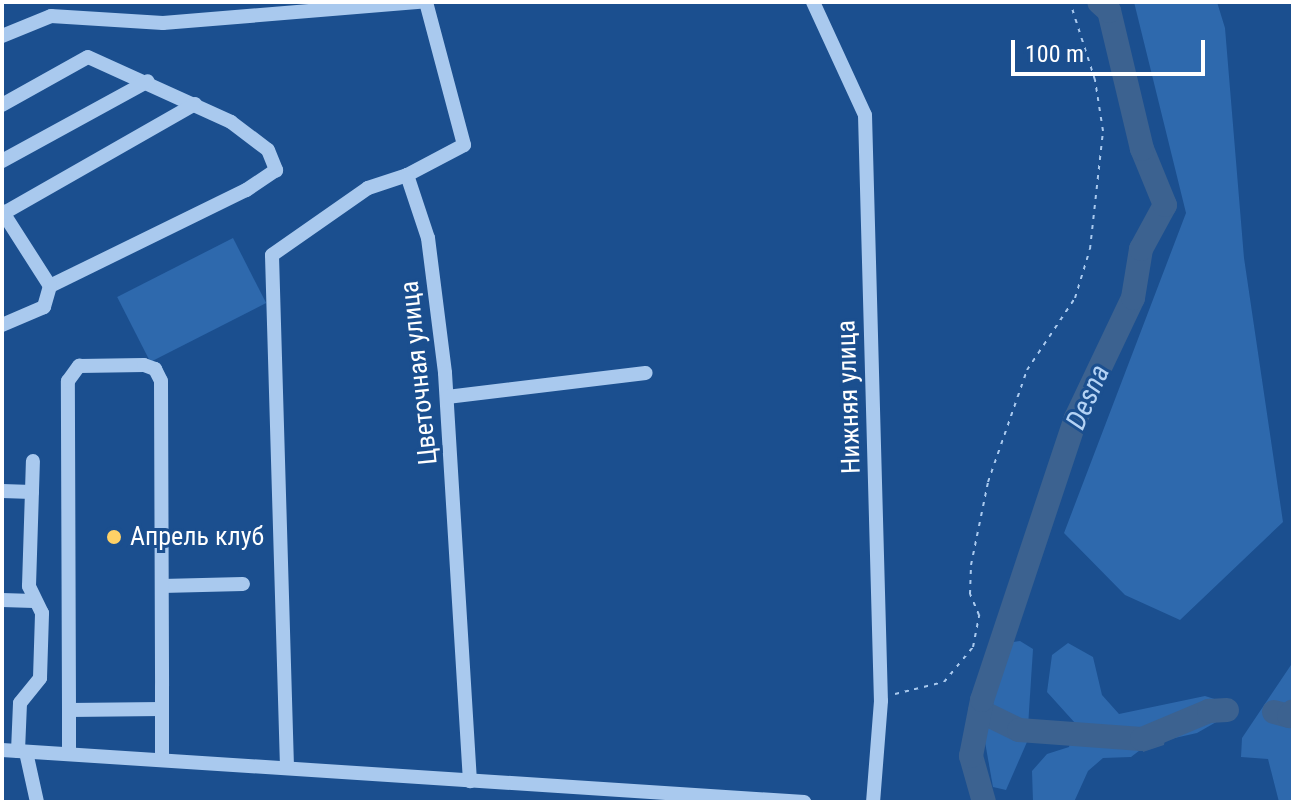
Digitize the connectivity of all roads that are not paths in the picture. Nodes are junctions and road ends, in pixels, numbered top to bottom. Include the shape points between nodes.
1 (420, 2) edge
2 (426, 2) edge
3 (813, 2) edge
4 (2, 36) edge
5 (148, 81) junction
6 (195, 104) junction
7 (2, 105) edge
8 (2, 161) edge
9 (407, 175) junction
10 (3, 212) edge
11 (50, 286) junction
12 (4, 319) edge
13 (646, 373) dead end
14 (447, 397) junction
15 (33, 461) dead end
16 (2, 491) edge
17 (32, 492) junction
18 (243, 584) dead end
19 (162, 586) junction
20 (2, 600) edge
21 (34, 601) junction
22 (162, 709) junction
23 (69, 710) junction
24 (2, 750) edge
25 (22, 752) junction
26 (69, 754) junction
27 (162, 759) junction
28 (287, 767) junction
29 (470, 781) junction
30 (37, 802) edge
31 (804, 802) edge
32 (873, 802) edge

1 - 4 street via 163,23 51,16
2 - 9 street via 464,145
3 - 32 street, Нижняя улица via 865,115 881,701
5 - 6 street
5 - 7 street via 88,57
5 - 8 street
6 - 10 street
6 - 11 street via 268,150 276,170 246,190
9 - 14 street, Цветочная улица via 428,238
9 - 28 street via 368,188 272,255
10 - 11 street
11 - 12 street via 44,307
13 - 14 street
14 - 29 street, Цветочная улица
15 - 17 street
16 - 17 street
17 - 21 street via 29,586
18 - 19 street
19 - 22 street
19 - 23 street via 160,376 144,365 79,366 68,381
20 - 21 street
21 - 25 street via 42,613 40,678 20,703
22 - 23 street
22 - 27 street
23 - 26 street
24 - 25 street
25 - 26 street
25 - 30 street
26 - 27 street
27 - 28 street
28 - 29 street
29 - 31 street

